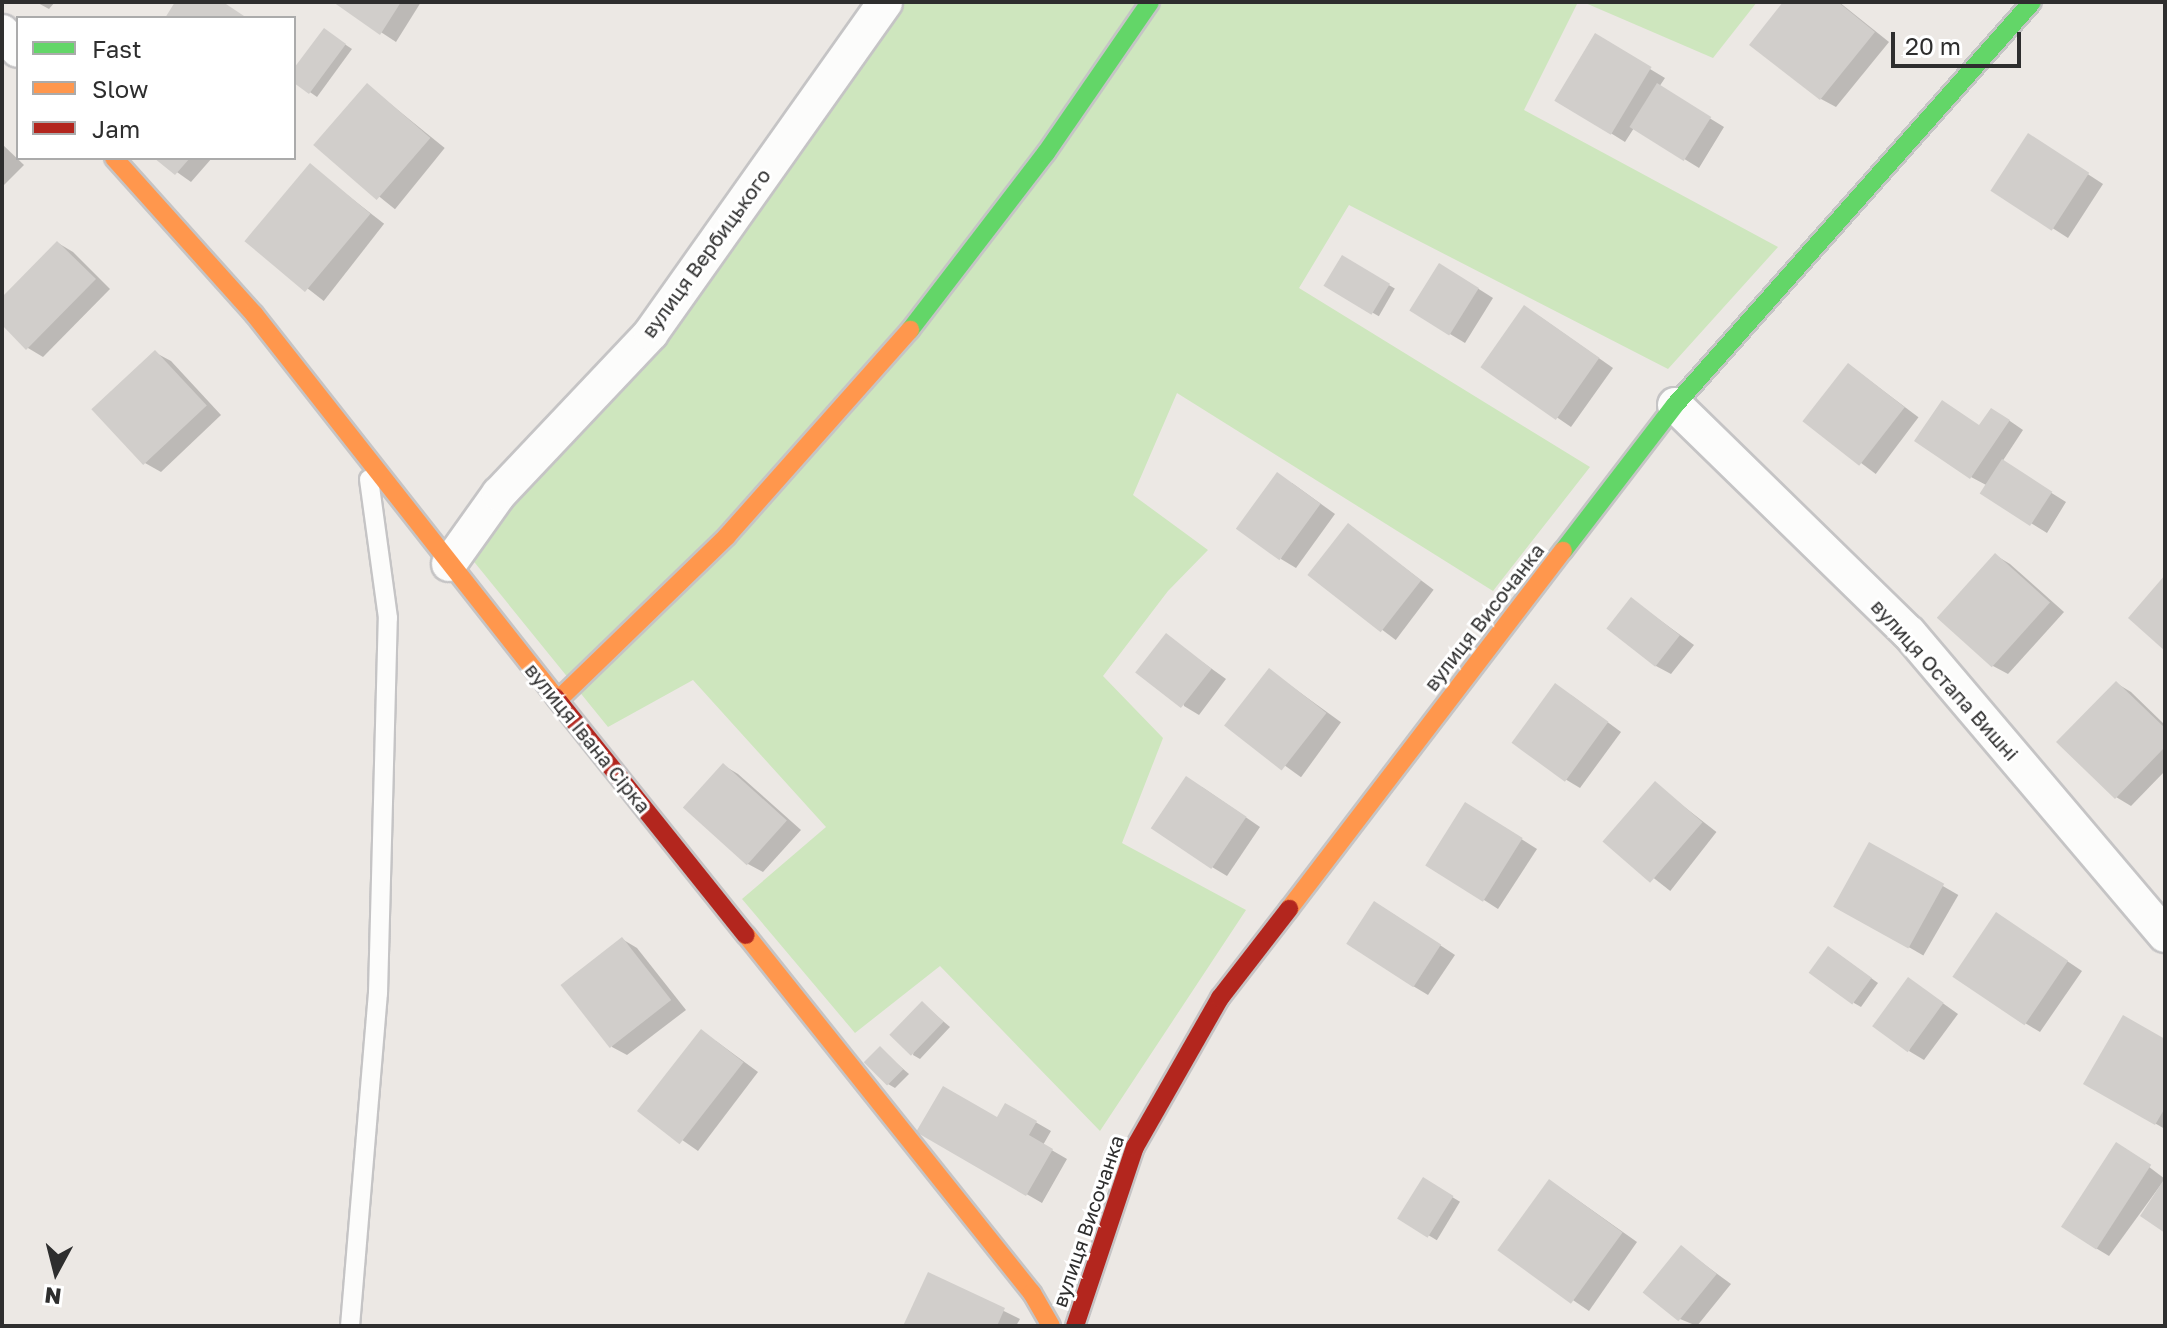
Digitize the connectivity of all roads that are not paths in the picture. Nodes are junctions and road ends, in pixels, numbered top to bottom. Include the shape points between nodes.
1 (885, 2) edge
2 (1150, 2) edge
3 (2032, 2) edge
4 (2, 32) edge
5 (16, 48) edge
6 (116, 160) edge
7 (1675, 405) junction
8 (367, 460) junction
9 (449, 564) junction
10 (558, 700) junction
11 (2165, 935) edge
12 (350, 1326) edge
13 (1051, 1326) edge
14 (1075, 1326) edge

1 - 9 street, вулиця Вербицького via 651,333 499,494
2 - 10 street via 1046,153 894,350 727,536
3 - 7 street, вулиця Височанка
4 - 5 street
6 - 8 street, вулиця Івана Сірка via 254,314
7 - 11 street, вулиця Остапа Вишні via 1909,633
7 - 14 street, вулиця Височанка via 1220,998 1135,1147
8 - 9 street, вулиця Івана Сірка
8 - 12 lane via 388,618 378,993
9 - 10 street, вулиця Івана Сірка
10 - 13 street, вулиця Івана Сірка via 1032,1293

